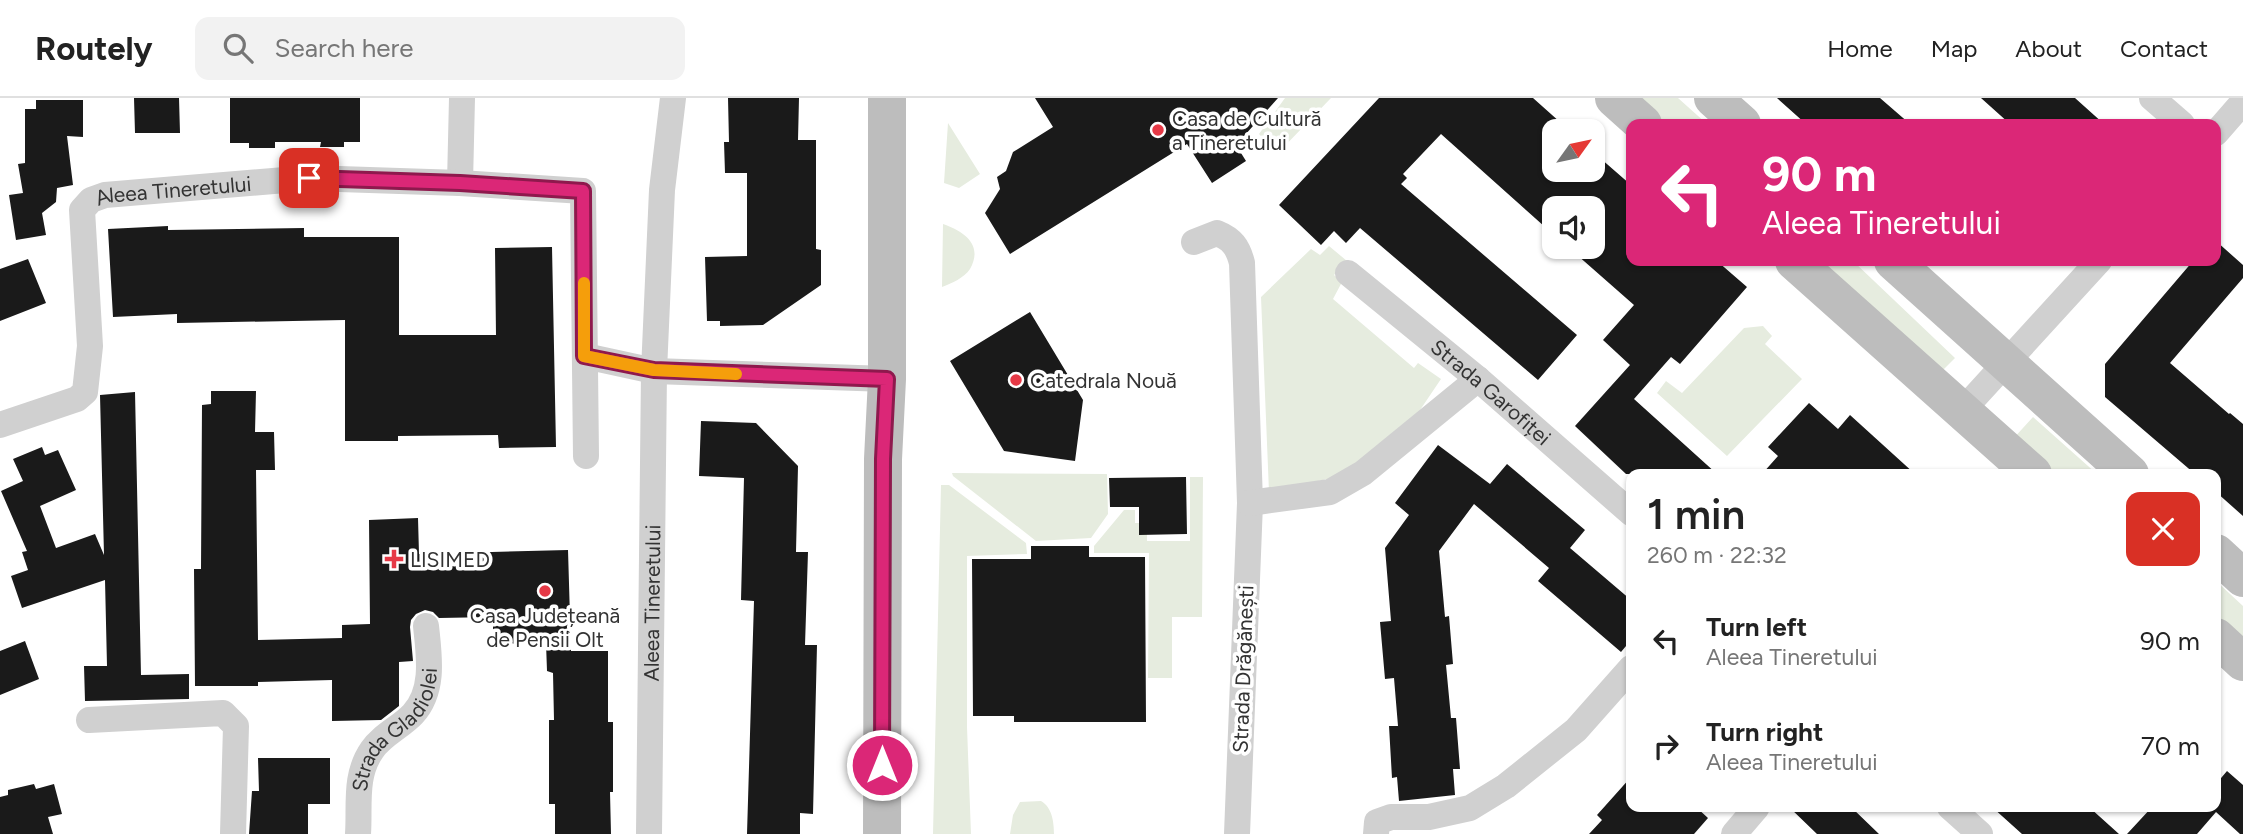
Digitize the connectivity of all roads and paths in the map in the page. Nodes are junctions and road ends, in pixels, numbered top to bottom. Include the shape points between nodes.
1 (462, 98) edge
2 (673, 98) edge
3 (887, 98) edge
4 (1614, 98) edge
5 (1713, 98) edge
6 (2152, 98) edge
7 (2243, 102) edge
8 (1637, 119) edge
9 (1736, 119) edge
10 (2176, 119) edge
11 (2221, 127) edge
12 (460, 183) junction
13 (1194, 242) dead end
14 (1800, 266) edge
15 (1900, 266) edge
16 (2094, 266) edge
17 (1348, 273) dead end
18 (584, 356) junction
19 (2006, 362) junction
20 (654, 370) junction
21 (887, 379) junction
22 (1478, 379) junction
23 (1961, 412) junction
24 (0, 425) edge
25 (586, 456) dead end
26 (2027, 469) edge
27 (2124, 469) edge
28 (1250, 503) junction
29 (1626, 509) edge
30 (2221, 558) edge
31 (2243, 578) edge
32 (426, 626) dead end
33 (2221, 642) edge
34 (2243, 662) edge
35 (1626, 674) edge
36 (89, 720) dead end
37 (1753, 812) edge
38 (1956, 812) edge
39 (233, 834) edge
40 (358, 834) edge
41 (649, 834) edge
42 (882, 834) edge
43 (1237, 834) edge
44 (1376, 834) edge
45 (1734, 834) edge
46 (1980, 834) edge

1 - 12 street
2 - 20 street, Aleea Tineretului via 662,190
3 - 21 main road
4 - 8 main road
5 - 9 main road
6 - 10 street
7 - 11 street
12 - 18 street, Aleea Tineretului via 583,191
12 - 24 street, Aleea Tineretului via 309,178 105,195 91,200 82,210 90,345 85,392
13 - 28 street, Strada Drăgănești via 1217,233 1228,237 1238,248 1242,263
14 - 23 main road
15 - 19 main road
16 - 19 street
17 - 22 street, Strada Garofiței
18 - 20 street
18 - 25 street, Aleea Tineretului
19 - 23 street
19 - 27 main road
20 - 21 street
20 - 41 street, Aleea Tineretului
21 - 42 main road
22 - 28 street via 1345,485 1330,492
22 - 29 street, Strada Garofiței
23 - 26 main road
28 - 43 street, Strada Drăgănești
30 - 31 main road
32 - 40 street, Strada Gladiolei via 427,693 414,713 372,749 359,778
33 - 34 main road
35 - 44 street via 1576,730 1506,786 1470,808 1377,822
36 - 39 street via 223,713 236,726
37 - 45 street
38 - 46 street

